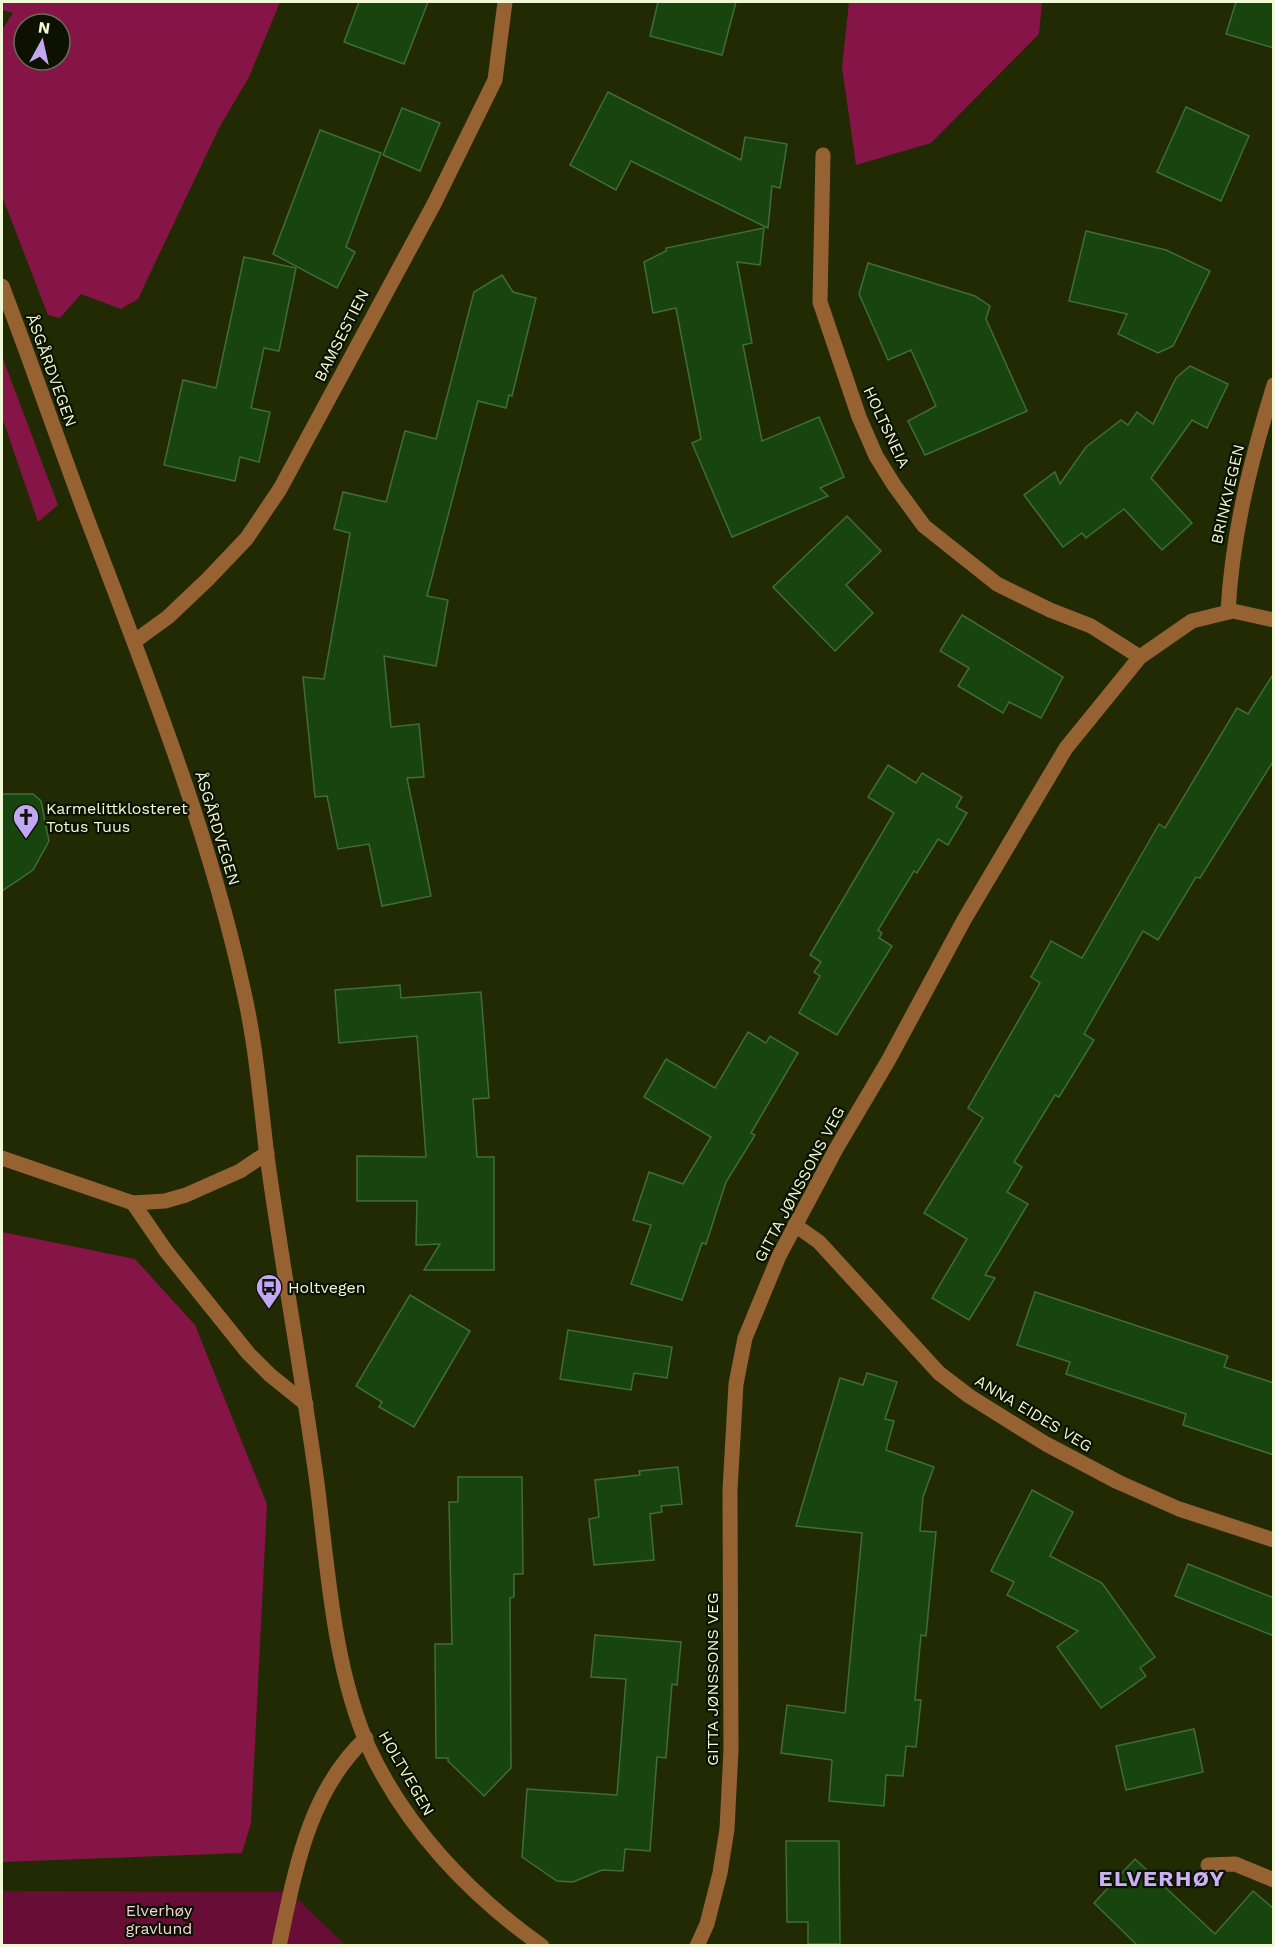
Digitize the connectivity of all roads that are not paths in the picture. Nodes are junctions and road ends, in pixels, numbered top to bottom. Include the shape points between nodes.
1 (505, 2) edge
2 (823, 155) dead end
3 (2, 286) edge
4 (1274, 385) edge
5 (1228, 612) junction
6 (1274, 620) edge
7 (135, 641) junction
8 (1140, 657) junction
9 (267, 1153) junction
10 (2, 1158) edge
11 (132, 1203) junction
12 (795, 1225) junction
13 (306, 1404) junction
14 (1274, 1540) edge
15 (366, 1738) junction
16 (1208, 1865) dead end
17 (1274, 1880) edge
18 (279, 1946) edge
19 (543, 1946) edge
20 (697, 1946) edge

1 - 7 street, BAMSESTIEN via 495,81 434,204 280,489 247,538 168,617
2 - 8 street, HOLTSNEIA via 820,302 859,417 894,485 924,526 997,584 1091,626
3 - 7 street, ÅSGÅRDVEGEN
4 - 5 street, BRINKVEGEN via 1237,523
5 - 6 street, GITTA JØNSSONS VEG
5 - 8 street, GITTA JØNSSONS VEG via 1192,621
7 - 9 street, ÅSGÅRDVEGEN via 181,769 244,990 260,1072
8 - 12 street, GITTA JØNSSONS VEG via 1066,748 964,920
9 - 11 street via 240,1171 194,1192 165,1201
9 - 13 street, ÅSGÅRDVEGEN
10 - 11 street
11 - 13 street via 248,1353
12 - 14 street, ANNA EIDES VEG via 819,1242 939,1373 969,1396 1046,1444 1118,1482 1179,1509
12 - 20 street, GITTA JØNSSONS VEG via 745,1338 736,1384 730,1490 731,1750 727,1829 707,1924
13 - 15 street, HOLTVEGEN via 344,1671
15 - 18 street via 340,1766 319,1801 296,1867
15 - 19 street, HOLTVEGEN via 415,1825 477,1894
16 - 17 street via 1235,1864

